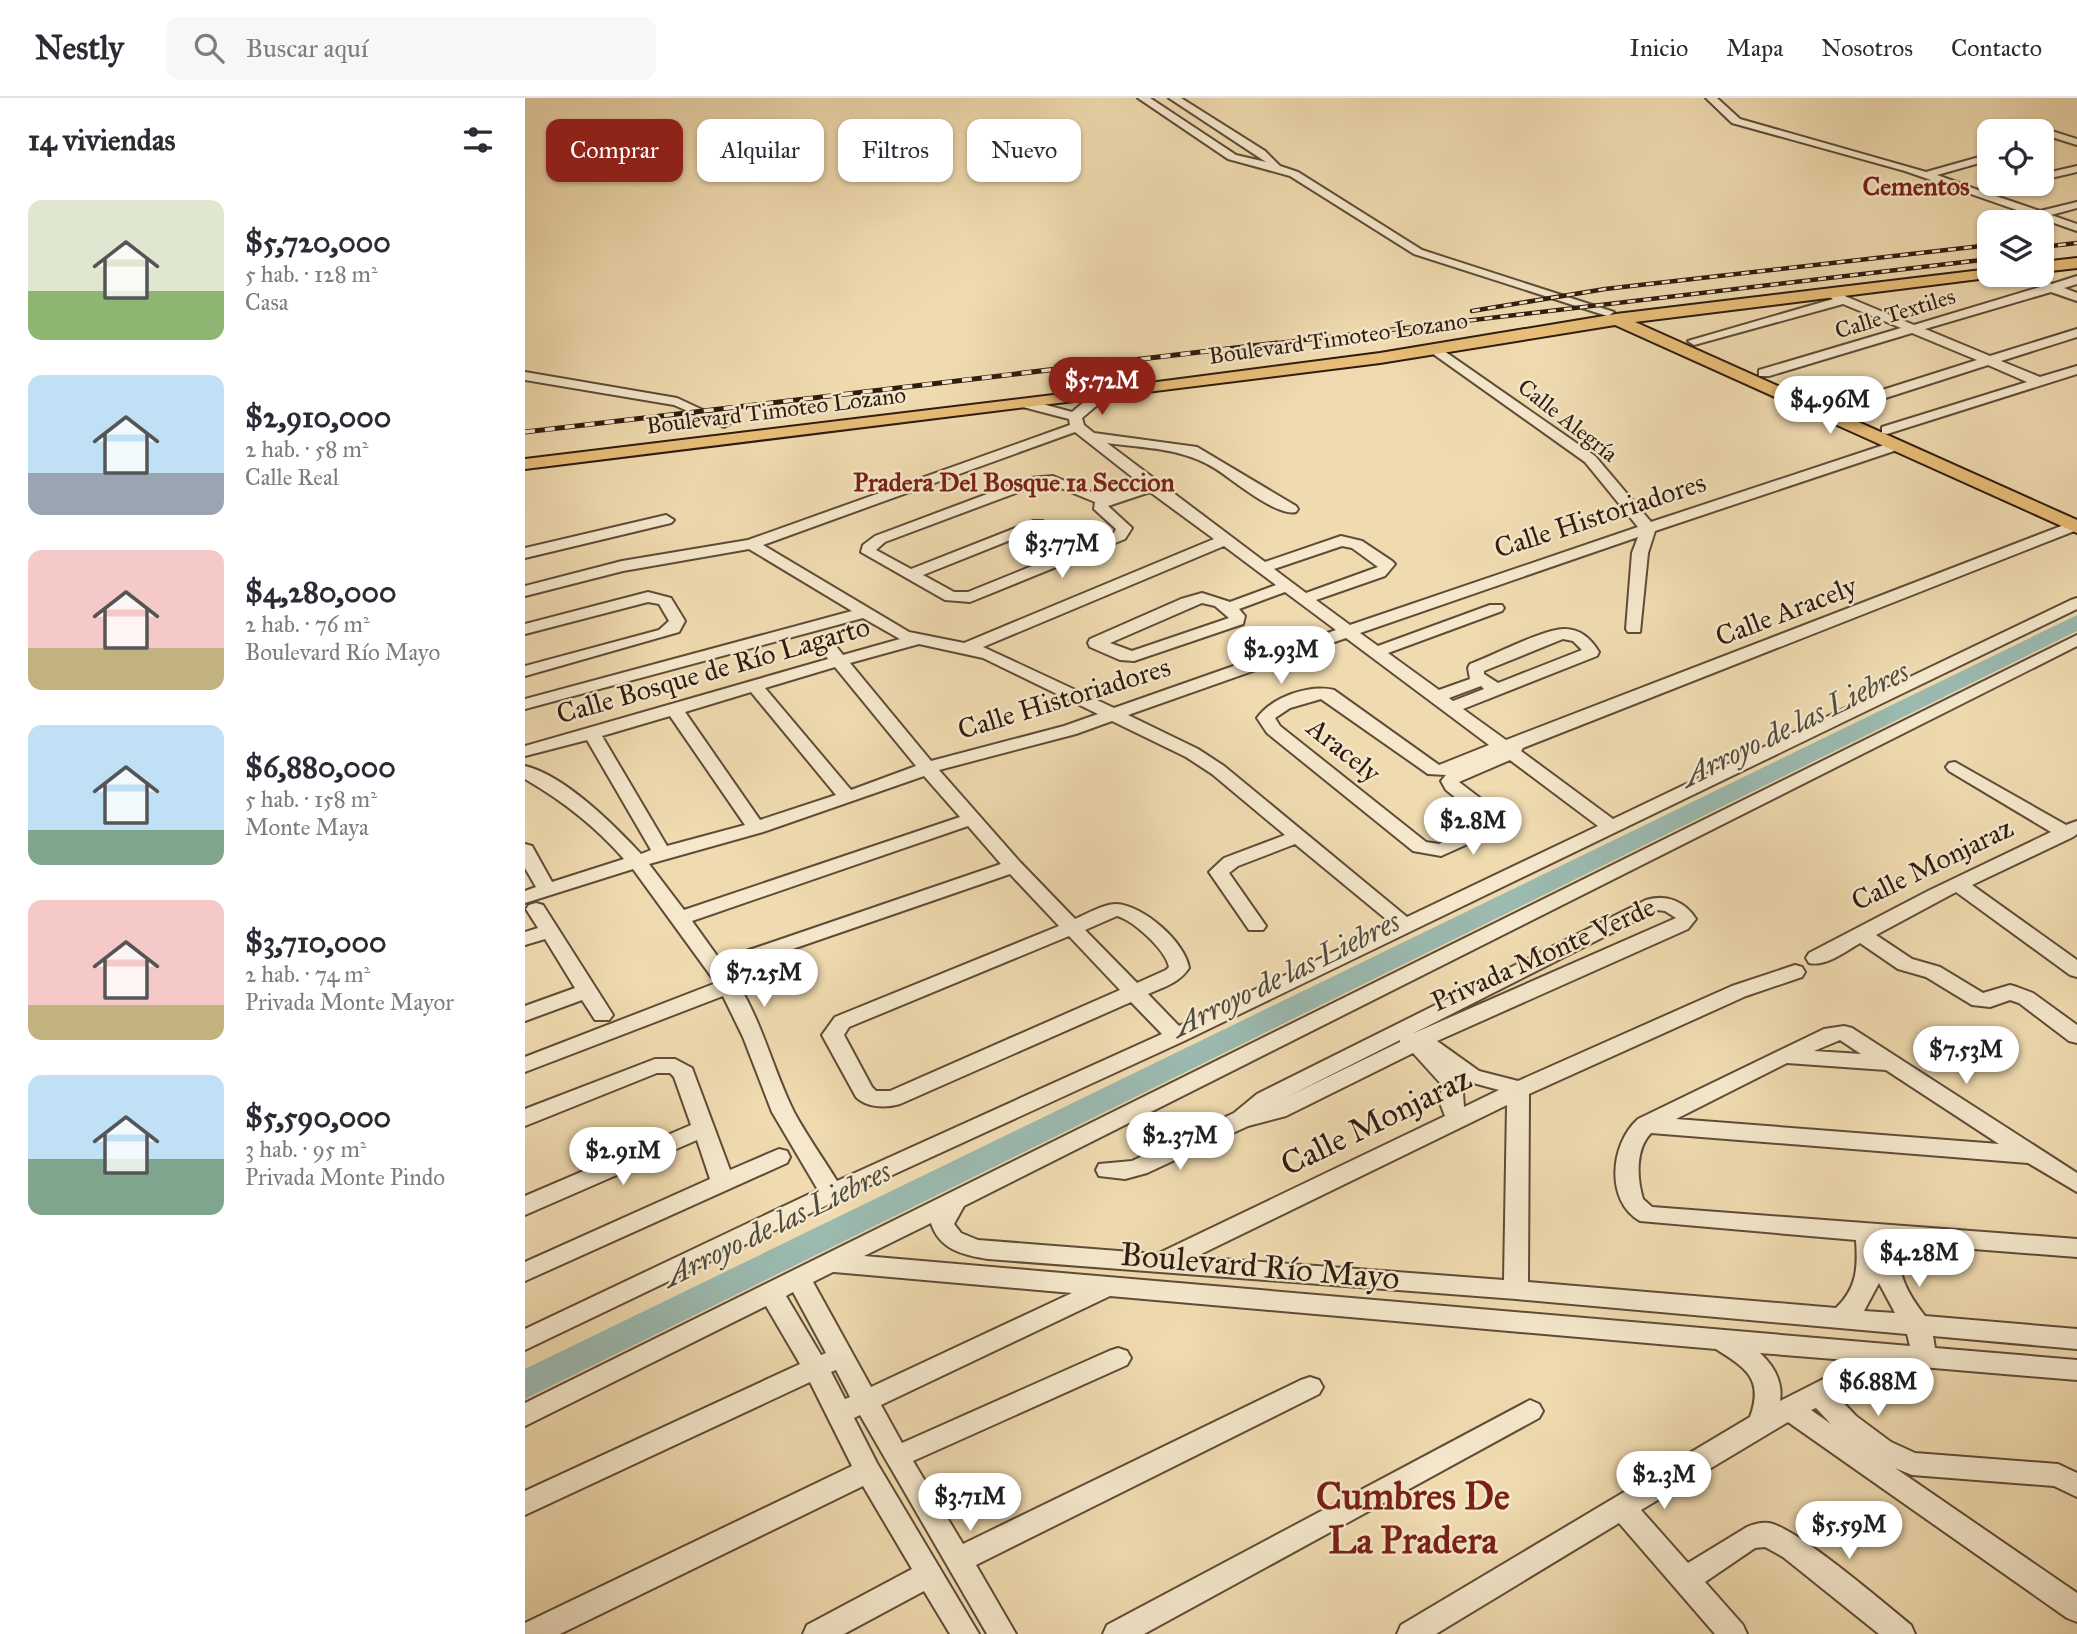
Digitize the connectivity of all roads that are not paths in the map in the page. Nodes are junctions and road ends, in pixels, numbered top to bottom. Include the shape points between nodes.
1 (1143, 98) edge
2 (1174, 98) edge
3 (1711, 98) edge
4 (2054, 135) edge
5 (2077, 135) edge
6 (2065, 138) junction
7 (2054, 141) edge
8 (2077, 142) edge
9 (1977, 161) edge
10 (1276, 166) junction
11 (2077, 169) edge
12 (2054, 174) edge
13 (1926, 175) junction
14 (1977, 193) edge
15 (1986, 196) edge
16 (2077, 205) edge
17 (2024, 210) edge
18 (2054, 211) edge
19 (2054, 220) edge
20 (2077, 228) edge
21 (2077, 255) edge
22 (2054, 258) edge
23 (2077, 263) edge
24 (2054, 266) edge
25 (1977, 268) edge
26 (1977, 276) edge
27 (2077, 280) edge
28 (2052, 288) junction
29 (1828, 293) junction
30 (2077, 297) edge
31 (1844, 300) junction
32 (1681, 311) junction
33 (1619, 316) junction
34 (1913, 329) junction
35 (2077, 333) edge
36 (1664, 335) junction
37 (1693, 341) junction
38 (1436, 352) junction
39 (1989, 361) junction
40 (2077, 369) edge
41 (1764, 373) junction
42 (525, 376) edge
43 (2039, 382) junction
44 (1111, 393) junction
45 (1024, 402) junction
46 (931, 406) junction
47 (1840, 408) junction
48 (868, 414) junction
49 (724, 423) junction
50 (1081, 427) junction
51 (1891, 438) junction
52 (1144, 442) junction
53 (525, 447) edge
54 (1114, 456) junction
55 (525, 464) edge
56 (1149, 484) junction
57 (1291, 509) dead end
58 (666, 520) dead end
59 (2076, 522) edge
60 (1038, 524) dead end
61 (1649, 529) junction
62 (1226, 540) junction
63 (751, 544) junction
64 (525, 552) edge
65 (1263, 568) junction
66 (910, 575) junction
67 (1288, 586) junction
68 (525, 591) edge
69 (1304, 598) junction
70 (2077, 603) edge
71 (1228, 608) junction
72 (1496, 608) dead end
73 (863, 613) junction
74 (525, 629) edge
75 (1634, 629) dead end
76 (1348, 631) junction
77 (916, 640) junction
78 (2077, 640) edge
79 (968, 647) junction
80 (1376, 652) junction
81 (832, 653) junction
82 (525, 671) edge
83 (754, 685) junction
84 (1489, 685) junction
85 (1444, 702) junction
86 (525, 704) edge
87 (674, 709) junction
88 (1114, 715) junction
89 (592, 734) junction
90 (1510, 748) junction
91 (525, 751) edge
92 (1955, 767) dead end
93 (927, 768) junction
94 (525, 771) edge
95 (848, 798) junction
96 (971, 819) junction
97 (756, 828) junction
98 (1613, 828) junction
99 (2072, 830) edge
100 (1296, 837) junction
101 (525, 850) edge
102 (661, 853) junction
103 (637, 861) junction
104 (1013, 866) junction
105 (1964, 882) junction
106 (547, 890) junction
107 (531, 903) edge
108 (678, 919) junction
109 (1405, 925) junction
110 (1256, 926) dead end
111 (1072, 927) junction
112 (549, 931) junction
113 (1861, 934) junction
114 (525, 939) edge
115 (2077, 955) edge
116 (1816, 958) dead end
117 (715, 969) junction
118 (2077, 970) edge
119 (1795, 972) dead end
120 (730, 986) junction
121 (587, 991) junction
122 (1135, 993) junction
123 (525, 1014) edge
124 (602, 1015) dead end
125 (1419, 1032) junction
126 (1176, 1036) junction
127 (2077, 1036) edge
128 (525, 1065) edge
129 (1462, 1080) junction
130 (1518, 1090) junction
131 (525, 1118) edge
132 (1242, 1119) junction
133 (1457, 1119) junction
134 (1646, 1125) junction
135 (704, 1128) junction
136 (2035, 1156) junction
137 (779, 1157) dead end
138 (1107, 1170) dead end
139 (723, 1182) junction
140 (2077, 1184) edge
141 (832, 1193) junction
142 (954, 1203) junction
143 (525, 1206) edge
144 (1876, 1233) junction
145 (2077, 1248) edge
146 (833, 1263) junction
147 (1161, 1263) junction
148 (525, 1272) edge
149 (799, 1280) junction
150 (1108, 1286) junction
151 (1516, 1290) junction
152 (771, 1293) junction
153 (1688, 1306) junction
154 (1841, 1319) junction
155 (1918, 1325) junction
156 (1681, 1335) junction
157 (1717, 1338) junction
158 (2077, 1339) edge
159 (525, 1340) edge
160 (1911, 1354) junction
161 (841, 1357) junction
162 (1118, 1358) dead end
163 (817, 1368) junction
164 (2077, 1370) edge
165 (1310, 1387) dead end
166 (1818, 1393) junction
167 (865, 1401) junction
168 (1789, 1409) junction
169 (1530, 1411) dead end
170 (840, 1413) junction
171 (525, 1415) edge
172 (1761, 1424) junction
173 (896, 1457) junction
174 (1877, 1457) junction
175 (868, 1471) junction
176 (2077, 1486) edge
177 (525, 1504) edge
178 (1623, 1508) junction
179 (958, 1560) junction
180 (929, 1574) junction
181 (1687, 1579) junction
182 (2077, 1609) edge
183 (531, 1634) edge
184 (817, 1634) edge
185 (965, 1634) edge
186 (1002, 1634) edge
187 (1117, 1634) edge
188 (1411, 1634) edge
189 (1733, 1634) edge
190 (1901, 1634) edge

1 - 10 street via 1232,157
2 - 10 street
3 - 13 street via 1736,121
4 - 6 street
5 - 6 street
6 - 7 street
6 - 8 street
9 - 13 street
10 - 33 street via 1418,252
11 - 12 street
13 - 14 street
15 - 17 street
16 - 18 street
19 - 20 street
21 - 22 main road
23 - 24 main road
25 - 33 main road, Boulevard Timoteo Lozano
26 - 29 main road, Boulevard Timoteo Lozano
27 - 28 street, Calle Textiles
28 - 30 street
28 - 34 street, Calle Textiles
29 - 31 street
29 - 32 main road, Boulevard Timoteo Lozano
31 - 34 street
31 - 37 street
32 - 33 main road, Boulevard Timoteo Lozano
32 - 36 main road via 1667,320
33 - 36 main road
33 - 38 main road, Boulevard Timoteo Lozano
33 - 46 main road, Boulevard Timoteo Lozano via 1400,341
34 - 39 street
34 - 41 street, Calle Textiles
35 - 39 street
36 - 37 main road
36 - 38 main road via 1614,333
36 - 51 main road
37 - 41 main road
38 - 44 main road, Boulevard Timoteo Lozano
38 - 61 street, Calle Alegría via 1590,459
39 - 43 street
39 - 47 street
40 - 43 street, Calle Historiadores
41 - 47 main road
42 - 49 street via 677,402
43 - 51 street, Calle Historiadores
44 - 45 main road, Boulevard Timoteo Lozano
44 - 50 street via 1090,404
45 - 46 main road, Boulevard Timoteo Lozano
45 - 50 street
46 - 48 main road, Boulevard Timoteo Lozano
47 - 51 main road
48 - 49 main road, Boulevard Timoteo Lozano
48 - 55 main road, Boulevard Timoteo Lozano
49 - 53 main road, Boulevard Timoteo Lozano
50 - 52 street
50 - 54 street
50 - 63 street
51 - 59 main road
51 - 61 street, Calle Historiadores
52 - 54 street via 1125,447
52 - 57 street via 1205,456
54 - 56 street
56 - 62 street
56 - 66 street via 1101,505 1123,528 1120,536 970,597 951,597
56 - 66 street via 1093,498 1056,481 1035,481 880,539 868,548 872,556
58 - 64 street
59 - 90 street, Calle Aracely
60 - 66 street
61 - 75 street via 1640,553
61 - 76 street, Calle Historiadores
62 - 65 street
62 - 79 street
63 - 68 street via 622,566
63 - 73 street
65 - 67 street
65 - 69 street via 1341,541 1357,544 1387,564 1378,573
67 - 69 street
67 - 71 street
69 - 76 street
70 - 98 street
71 - 71 street via 1212,600 1195,600 1096,643 1134,656 1232,624 1237,616
72 - 80 street
73 - 77 street
73 - 86 street
74 - 82 street via 648,597 665,601 677,621 665,633
76 - 80 street
76 - 88 street, Calle Historiadores
77 - 79 street
77 - 81 street, Calle Bosque de Río Lagarto
78 - 142 street
79 - 88 street
80 - 85 street
81 - 83 street, Calle Bosque de Río Lagarto
81 - 93 street
83 - 87 street, Calle Bosque de Río Lagarto
83 - 95 street
84 - 84 street via 1587,654 1591,649 1576,636 1560,634 1476,668 1476,676
84 - 85 street
85 - 90 street
87 - 89 street, Calle Bosque de Río Lagarto
87 - 97 street
88 - 93 street, Calle Historiadores
88 - 100 street via 1218,770
89 - 91 street, Calle Bosque de Río Lagarto
89 - 102 street
90 - 90 street, Aracely via 1434,770 1328,694 1311,695 1270,711 1266,718 1273,729 1428,850 1441,850 1492,826 1494,818 1450,781
90 - 98 street
92 - 99 street
93 - 95 street, Calle Historiadores
93 - 96 street
94 - 103 street via 587,811
95 - 97 street, Calle Historiadores
96 - 104 street
96 - 108 street
97 - 102 street, Calle Historiadores
98 - 109 street
99 - 105 street, Calle Monjaraz
100 - 109 street
100 - 110 street via 1231,862 1219,872
101 - 106 street
102 - 103 street, Calle Historiadores
103 - 106 street, Calle Historiadores
103 - 108 street
104 - 111 street
104 - 117 street
105 - 113 street, Calle Monjaraz
105 - 115 street
105 - 118 street
106 - 107 street, Calle Historiadores
107 - 112 street
108 - 117 street
109 - 126 street
111 - 122 street
111 - 122 street via 1107,911 1124,910 1177,955 1179,968 1173,975
111 - 122 street via 835,1028 833,1035 864,1092 870,1098 892,1098
112 - 114 street
112 - 121 street
113 - 116 street, Calle Monjaraz
113 - 127 street via 1905,964 1933,972 1979,1000 2010,992 2026,998
117 - 120 street
119 - 130 street, Calle Monjaraz via 1739,992
120 - 128 street
120 - 141 street via 783,1112
121 - 123 street
121 - 124 street
122 - 126 street
125 - 125 street, Privada Monte Verde via 1681,925 1686,919 1669,905 1653,904 1503,978
125 - 129 street, Privada Monte Verde
125 - 132 street, Privada Monte Verde via 1278,1111
125 - 132 street, Privada Monte Verde via 1389,1038 1265,1099
126 - 141 street
129 - 130 street, Privada Monte Verde via 1501,1082
129 - 133 street via 1451,1103
130 - 133 street, Calle Monjaraz
130 - 151 street
131 - 135 street via 664,1065 684,1073
132 - 138 street, Privada Monte Verde via 1139,1167
133 - 147 street, Calle Monjaraz
134 - 136 street
134 - 136 street via 1783,1056 1844,1033
134 - 144 street via 1630,1149 1629,1189 1635,1207 1648,1215
135 - 139 street
135 - 143 street
136 - 140 street
137 - 139 street
139 - 148 street
141 - 159 street
142 - 146 street
142 - 147 street, Boulevard Río Mayo via 942,1224 953,1241 962,1245
144 - 145 street
144 - 154 street via 1868,1285
144 - 155 street via 1892,1285
146 - 149 street
146 - 150 street, Boulevard Río Mayo
147 - 150 street, Calle Monjaraz
147 - 151 street, Boulevard Río Mayo
149 - 152 street
149 - 161 street
150 - 156 street, Boulevard Río Mayo
150 - 167 street, Calle Monjaraz
151 - 153 street, Boulevard Río Mayo
152 - 163 street
152 - 171 street
153 - 154 street, Boulevard Río Mayo
153 - 156 street
154 - 155 street, Boulevard Río Mayo
155 - 158 street, Boulevard Río Mayo
155 - 160 street
156 - 157 street, Boulevard Río Mayo
157 - 160 street, Boulevard Río Mayo
157 - 172 street via 1755,1362 1767,1378 1771,1393
160 - 164 street, Boulevard Río Mayo
160 - 166 street
161 - 163 street
161 - 167 street
162 - 173 street
163 - 170 street
163 - 177 street
165 - 179 street
166 - 168 street
166 - 174 street
167 - 170 street, Calle Monjaraz
167 - 173 street
168 - 172 street
168 - 174 street
169 - 187 street
170 - 175 street
172 - 178 street
173 - 179 street
174 - 176 street via 1912,1464 2058,1475
174 - 182 street
175 - 180 street
175 - 183 street
178 - 181 street
178 - 188 street
179 - 186 street
180 - 184 street
180 - 185 street
181 - 189 street
181 - 190 street via 1745,1540 1769,1535

